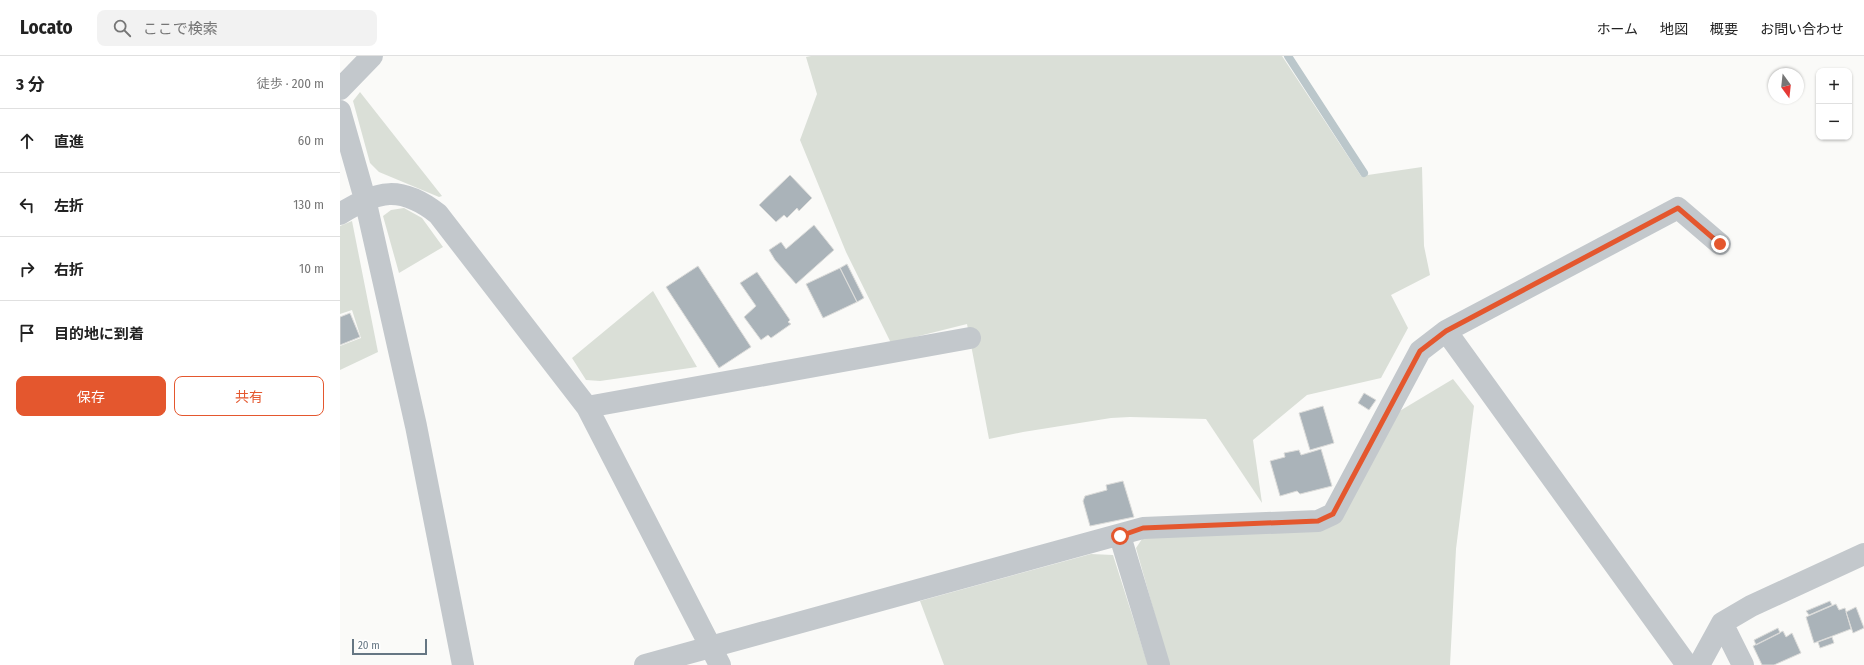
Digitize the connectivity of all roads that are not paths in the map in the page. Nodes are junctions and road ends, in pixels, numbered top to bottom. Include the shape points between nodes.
1 (372, 56) edge
2 (340, 89) edge
3 (340, 111) edge
4 (365, 199) junction
5 (340, 214) edge
6 (1720, 244) dead end
7 (1446, 331) junction
8 (970, 338) dead end
9 (587, 406) junction
10 (1120, 536) junction
11 (1864, 554) edge
12 (1722, 623) junction
13 (715, 656) edge
14 (463, 665) edge
15 (645, 665) edge
16 (1159, 665) edge
17 (1687, 665) edge
18 (1699, 665) edge
19 (1743, 665) edge

1 - 2 street
3 - 4 street
4 - 5 street
4 - 9 street via 380,194 399,194 422,202 438,214
4 - 14 street via 416,426
6 - 7 street via 1678,208
7 - 10 street via 1420,351 1333,514 1318,521 1143,528
7 - 17 street
8 - 9 street
9 - 13 street
10 - 13 street
10 - 16 street
11 - 12 street via 1751,606
12 - 18 street
12 - 19 street
13 - 15 street

